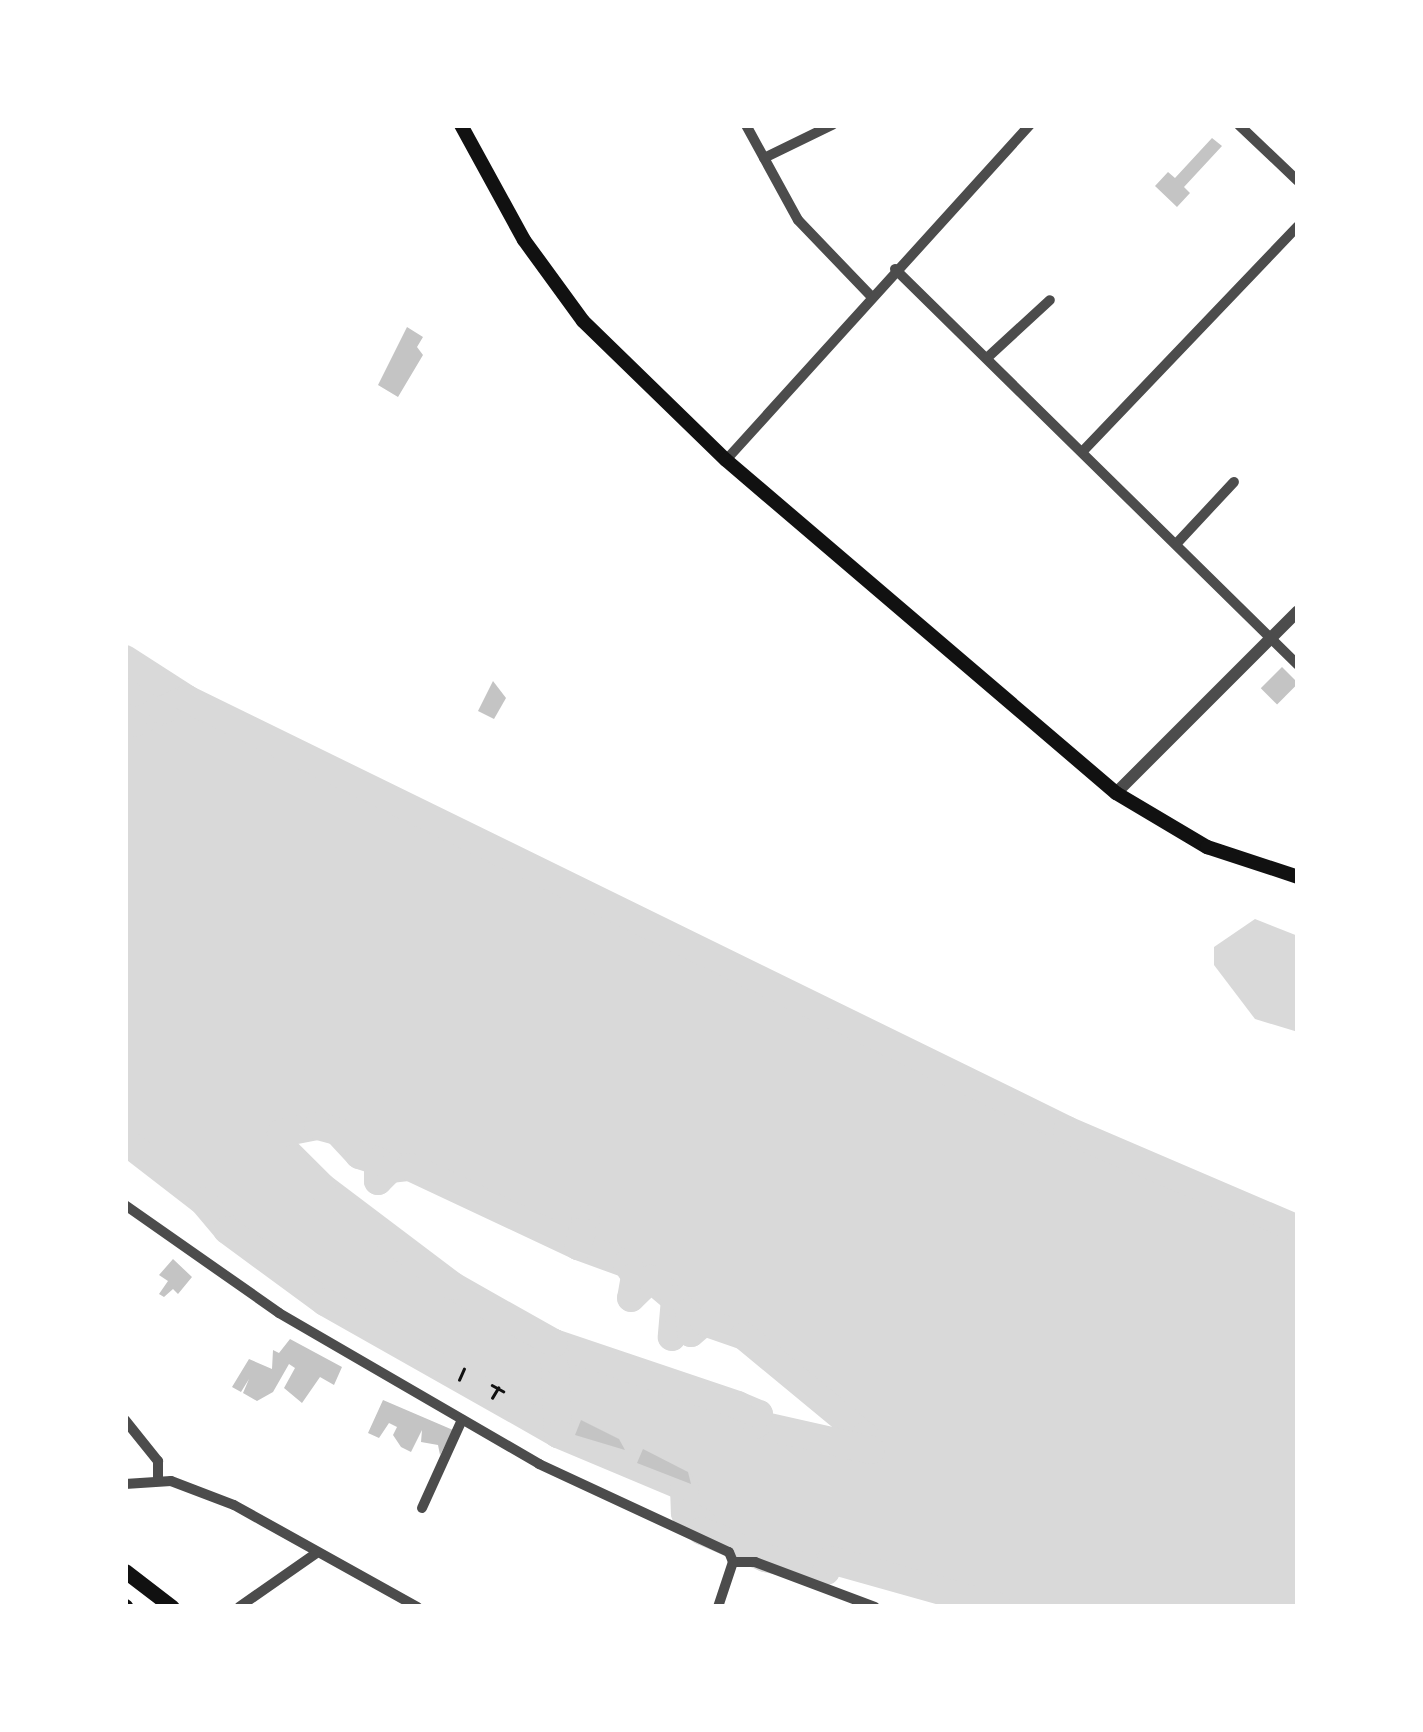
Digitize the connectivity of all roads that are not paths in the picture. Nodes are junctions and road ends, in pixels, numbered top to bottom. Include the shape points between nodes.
1 (461, 125) edge
2 (746, 125) edge
3 (832, 125) edge
4 (1030, 125) edge
5 (1240, 125) edge
6 (764, 158) junction
7 (1298, 181) edge
8 (1298, 226) edge
9 (895, 269) junction
10 (871, 296) junction
11 (1050, 300) dead end
12 (988, 357) junction
13 (1082, 451) junction
14 (726, 460) junction
15 (1234, 482) dead end
16 (1178, 542) junction
17 (1298, 611) edge
18 (1274, 636) junction
19 (1298, 665) edge
20 (1116, 793) junction
21 (1298, 877) edge
22 (125, 1205) edge
23 (125, 1420) edge
24 (462, 1420) junction
25 (158, 1481) junction
26 (125, 1484) edge
27 (422, 1508) dead end
28 (315, 1554) junction
29 (733, 1562) junction
30 (125, 1572) edge
31 (172, 1607) edge
32 (239, 1607) edge
33 (418, 1607) edge
34 (718, 1607) edge
35 (874, 1607) edge

1 - 14 main road via 524,240 583,321
2 - 6 street
3 - 6 street
4 - 9 street
5 - 7 street
6 - 10 street via 798,220
8 - 13 street
9 - 10 street
9 - 12 street
10 - 14 street
11 - 12 street
12 - 13 street
13 - 16 street
14 - 20 main road
15 - 16 street
16 - 18 street
17 - 18 street
18 - 19 street
18 - 20 street
20 - 21 main road via 1206,847
22 - 24 street via 222,1279
23 - 25 street via 158,1461
24 - 27 street
24 - 29 street via 539,1464 729,1552
25 - 26 street
25 - 28 street via 234,1505
28 - 32 street
28 - 33 street
29 - 34 street
29 - 35 street via 755,1562
30 - 31 highway

